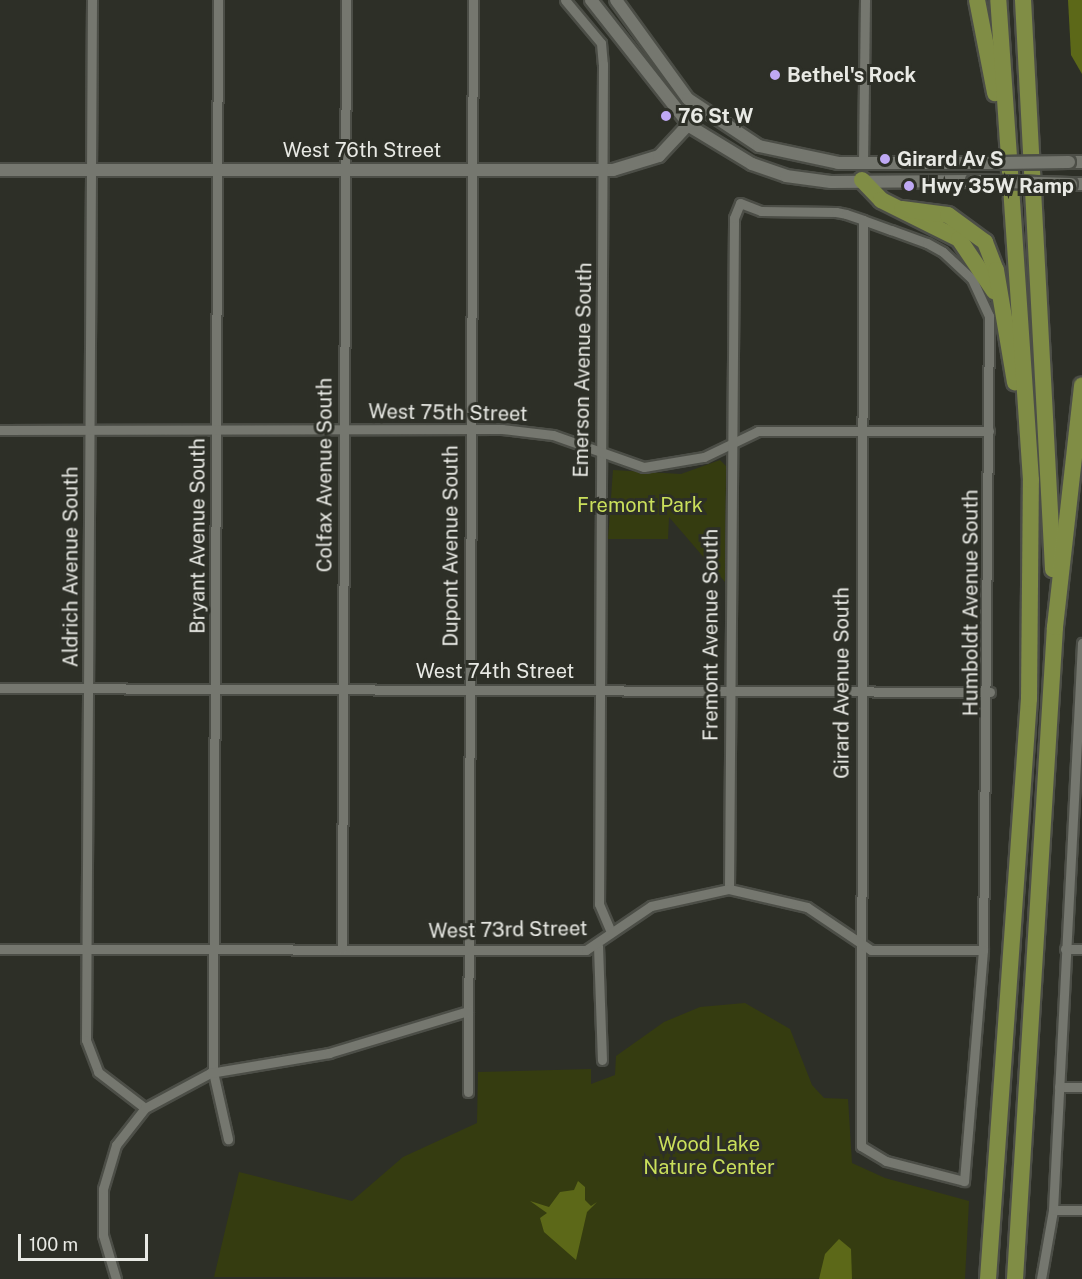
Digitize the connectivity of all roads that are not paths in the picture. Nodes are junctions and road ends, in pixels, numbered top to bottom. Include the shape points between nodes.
1 (92, 0) edge
2 (218, 0) edge
3 (346, 0) edge
4 (473, 0) edge
5 (565, 0) edge
6 (591, 0) edge
7 (616, 0) edge
8 (865, 0) edge
9 (977, 0) edge
10 (998, 0) edge
11 (1023, 0) edge
12 (1030, 0) edge
13 (1027, 45) junction
14 (700, 111) junction
15 (691, 127) junction
16 (1076, 162) edge
17 (863, 163) junction
18 (1009, 164) junction
19 (90, 169) junction
20 (217, 169) junction
21 (344, 169) junction
22 (470, 169) junction
23 (0, 170) edge
24 (602, 170) junction
25 (862, 180) junction
26 (1077, 184) edge
27 (740, 204) joint
28 (863, 220) junction
29 (1082, 386) edge
30 (216, 429) junction
31 (343, 429) junction
32 (469, 429) junction
33 (0, 430) edge
34 (90, 430) junction
35 (989, 431) junction
36 (863, 432) junction
37 (730, 443) junction
38 (600, 453) junction
39 (1032, 480) junction
40 (1055, 627) junction
41 (1082, 643) edge
42 (0, 688) edge
43 (90, 688) junction
44 (216, 688) junction
45 (342, 688) junction
46 (468, 689) junction
47 (598, 689) junction
48 (729, 690) junction
49 (862, 691) junction
50 (990, 692) junction
51 (729, 889) junction
52 (611, 932) junction
53 (860, 944) junction
54 (598, 946) junction
55 (0, 949) edge
56 (87, 949) junction
57 (214, 949) junction
58 (342, 949) junction
59 (1065, 949) junction
60 (1082, 949) edge
61 (468, 950) junction
62 (983, 950) junction
63 (468, 1011) junction
64 (602, 1060) dead end
65 (213, 1072) junction
66 (1082, 1087) edge
67 (1059, 1088) junction
68 (468, 1092) dead end
69 (145, 1108) junction
70 (228, 1140) dead end
71 (964, 1181) joint
72 (1053, 1210) junction
73 (1082, 1210) edge
74 (116, 1279) edge
75 (988, 1279) edge
76 (1015, 1279) edge
77 (1041, 1279) edge

1 - 19 street, Aldrich Avenue South
2 - 20 street, Bryant Avenue South
3 - 21 street, Colfax Avenue South
4 - 22 street, Dupont Avenue South
5 - 24 street, Emerson Avenue South via 601,43
6 - 15 street
7 - 14 street
8 - 17 street
9 - 18 highway
10 - 18 highway
11 - 13 highway
12 - 13 highway
13 - 40 highway
14 - 15 street, West 76th Street
14 - 17 street via 759,146 838,164
15 - 24 street, West 76th Street via 652,160
15 - 25 street via 752,164 786,176 831,182
16 - 17 street, bridge
17 - 25 street
18 - 39 highway
19 - 20 street, West 76th Street
19 - 23 street, West 76th Street
19 - 34 street, Aldrich Avenue South
20 - 21 street, West 76th Street
20 - 30 street, Bryant Avenue South
21 - 22 street, West 76th Street
21 - 31 street, Colfax Avenue South
22 - 24 street, West 76th Street
22 - 32 street, Dupont Avenue South
24 - 38 street, Emerson Avenue South
25 - 26 street, bridge
25 - 39 highway via 868,192 902,209 948,216 974,231 992,255
27 - 28 street, Humboldt Avenue South via 761,211 836,212
27 - 37 street, Fremont Avenue South via 734,218
28 - 35 street, Humboldt Avenue South via 927,243 972,279 990,326
28 - 36 street, Girard Avenue South
29 - 40 highway
30 - 31 street, West 75th Street
30 - 34 street, West 75th Street
30 - 44 street, Bryant Avenue South
31 - 32 street, West 75th Street
31 - 45 street, Colfax Avenue South
32 - 38 street, West 75th Street via 553,435
32 - 46 street, Dupont Avenue South
33 - 34 street, West 75th Street
34 - 43 street, Aldrich Avenue South
35 - 36 street, West 75th Street
35 - 50 street, Humboldt Avenue South
36 - 37 street, West 75th Street via 758,430
36 - 49 street, Girard Avenue South
37 - 38 street, West 75th Street via 704,458 664,466 624,464
37 - 48 street, Fremont Avenue South
38 - 47 street, Emerson Avenue South
39 - 75 highway via 1029,699
40 - 76 highway
41 - 59 street
42 - 43 street, West 74th Street
43 - 44 street, West 74th Street
43 - 56 street, Aldrich Avenue South
44 - 45 street, West 74th Street
44 - 57 street, Bryant Avenue South
45 - 46 street, West 74th Street
45 - 58 street, Colfax Avenue South
46 - 47 street, West 74th Street
46 - 61 street, Dupont Avenue South
47 - 48 street, West 74th Street
47 - 52 street, Emerson Avenue South via 599,904
48 - 49 street, West 74th Street
48 - 51 street, Fremont Avenue South
49 - 50 street, West 74th Street
49 - 53 street, Girard Avenue South
50 - 62 street, Humboldt Avenue South
51 - 52 street, West 73rd Street via 676,897
51 - 53 street, West 73rd Street via 807,907
52 - 54 street, West 73rd Street
53 - 62 street, West 73rd Street via 870,950
53 - 71 street, Girard Avenue South via 861,1146 886,1161
54 - 61 street, West 73rd Street
54 - 64 street
55 - 56 street, West 73rd Street
56 - 57 street, West 73rd Street
56 - 69 street, Aldrich Avenue South via 86,1040 92,1063
57 - 58 street, West 73rd Street
57 - 65 street, Bryant Avenue South
58 - 61 street, West 73rd Street
59 - 60 street
59 - 67 street
61 - 63 street, Dupont Avenue South
62 - 71 street, Humboldt Avenue South
63 - 65 street via 330,1053
63 - 68 street, Dupont Avenue South
65 - 69 street via 188,1080
65 - 70 street, Bryant Avenue South
66 - 67 street
67 - 72 street
69 - 74 street via 116,1144 103,1189 103,1235
72 - 73 street
72 - 77 street

